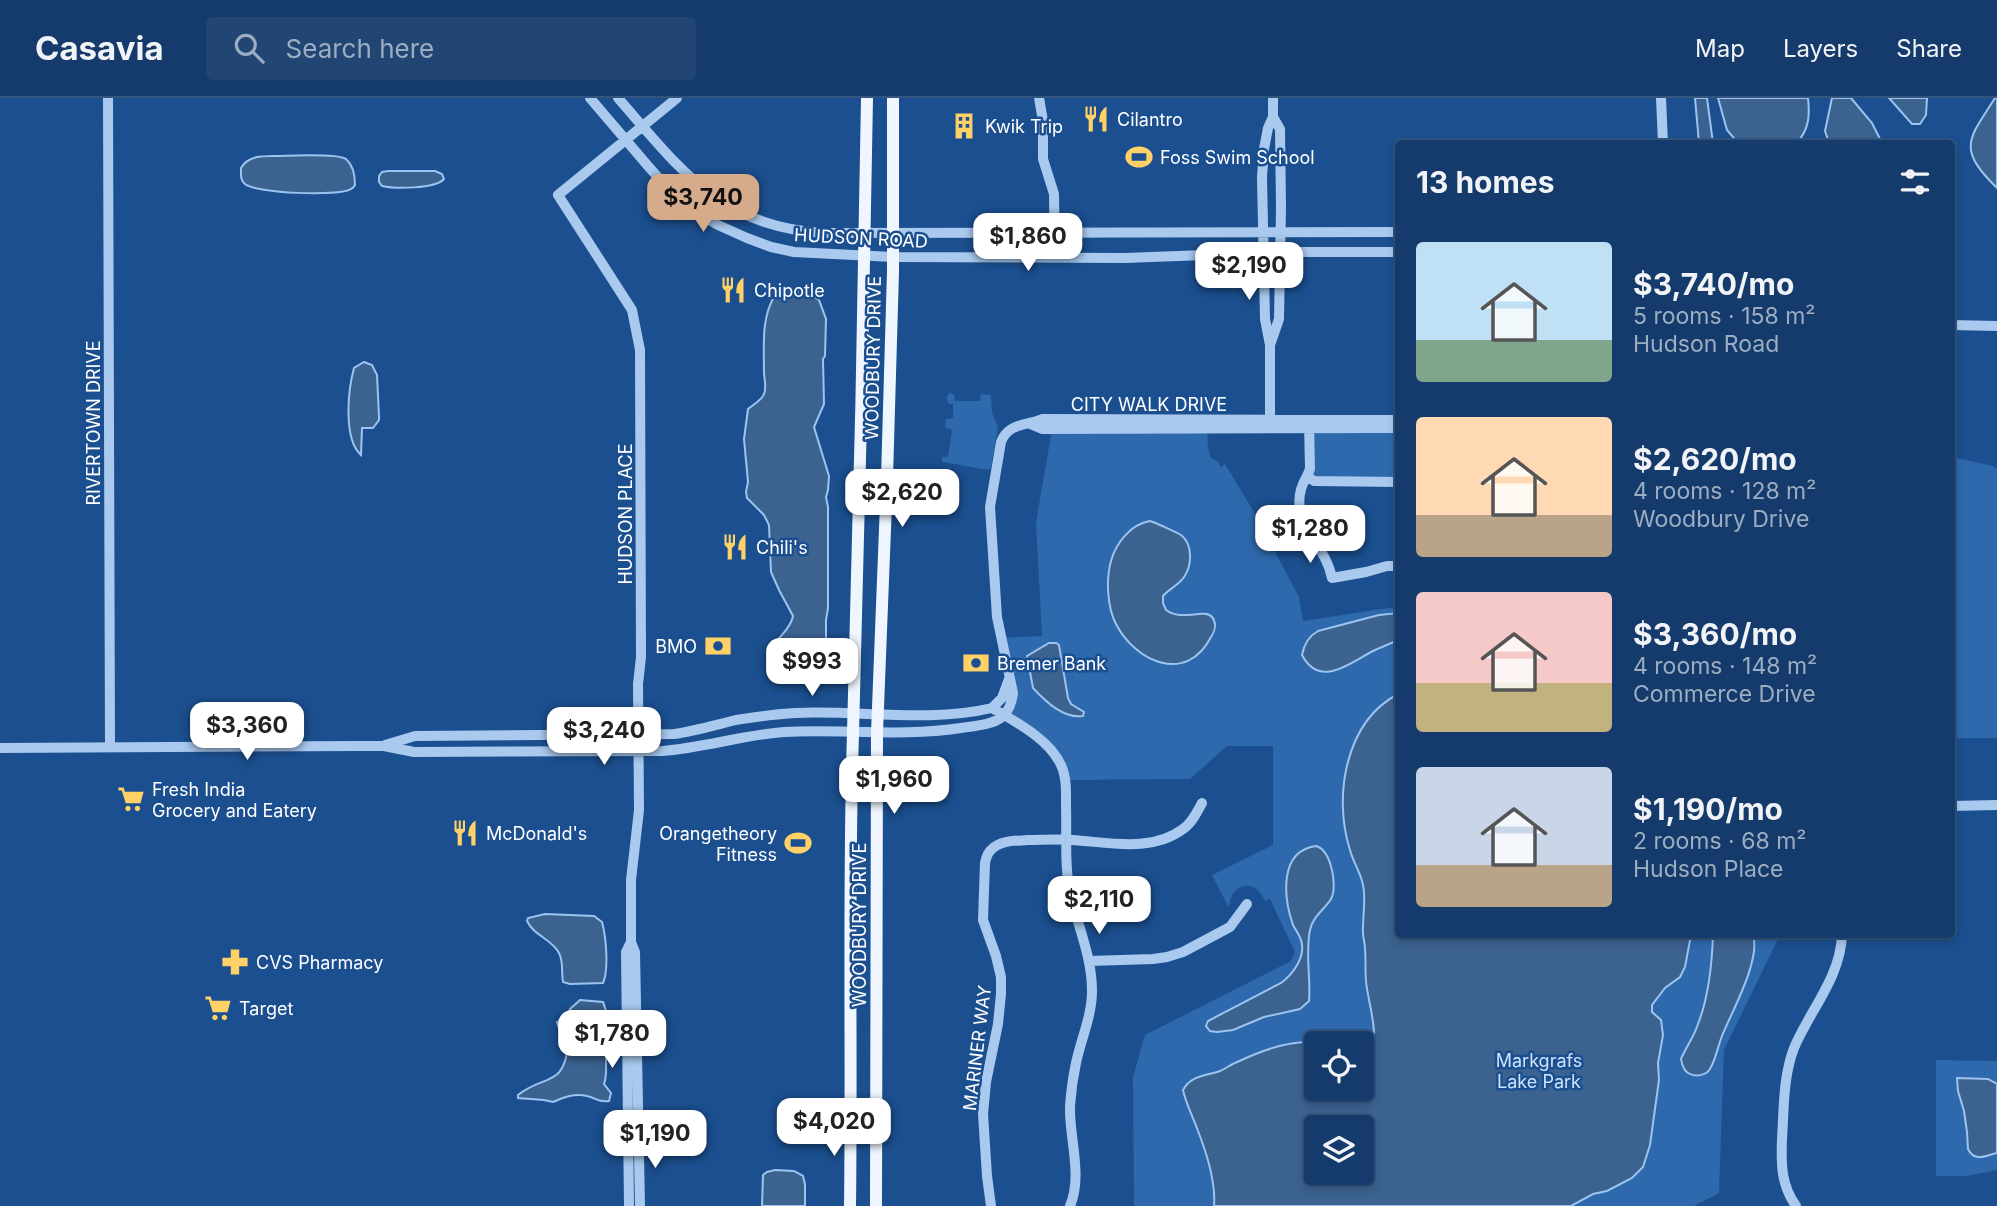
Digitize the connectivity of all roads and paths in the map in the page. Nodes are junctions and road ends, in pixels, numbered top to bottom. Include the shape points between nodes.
1 (108, 98) edge
2 (590, 98) edge
3 (618, 98) edge
4 (677, 98) edge
5 (867, 98) edge
6 (893, 98) edge
7 (1039, 98) edge
8 (1273, 98) edge
9 (1661, 98) edge
10 (1273, 117) junction
11 (643, 127) junction
12 (626, 140) junction
13 (1663, 140) edge
14 (1055, 232) junction
15 (1263, 232) junction
16 (1280, 232) junction
17 (1395, 232) edge
18 (866, 233) junction
19 (893, 233) junction
20 (1395, 252) edge
21 (1280, 253) junction
22 (1264, 254) junction
23 (865, 256) junction
24 (893, 257) junction
25 (1055, 258) junction
26 (1955, 325) edge
27 (1997, 326) edge
28 (1270, 345) junction
29 (1395, 420) edge
30 (1270, 424) junction
31 (1310, 424) junction
32 (1395, 428) edge
33 (1307, 476) junction
34 (1395, 482) edge
35 (1395, 566) edge
36 (1009, 678) junction
37 (992, 708) junction
38 (853, 713) junction
39 (878, 715) junction
40 (1004, 715) junction
41 (853, 732) junction
42 (877, 733) junction
43 (638, 735) junction
44 (384, 746) junction
45 (110, 747) junction
46 (0, 748) edge
47 (638, 752) junction
48 (1202, 803) dead end
49 (1997, 805) edge
50 (1955, 806) edge
51 (1067, 840) junction
52 (1247, 904) dead end
53 (1842, 938) edge
54 (631, 942) junction
55 (1089, 961) junction
56 (1792, 1205) edge
57 (629, 1206) edge
58 (640, 1206) edge
59 (850, 1206) edge
60 (876, 1206) edge
61 (991, 1206) edge
62 (1070, 1206) edge

1 - 45 street, RIVERTOWN DRIVE
2 - 12 street, HUDSON ROAD
3 - 11 street, HUDSON ROAD
4 - 11 street
5 - 18 main road, WOODBURY DRIVE
6 - 19 main road, WOODBURY DRIVE
7 - 14 street via 1043,157 1054,194
8 - 10 street
9 - 13 street
10 - 15 street via 1263,157
10 - 16 street via 1280,129
11 - 12 street
11 - 18 street, HUDSON ROAD via 690,178 719,201 752,218 804,232
12 - 23 street, HUDSON ROAD via 671,192 718,225 794,252
12 - 43 street, HUDSON PLACE via 558,195 632,310 640,350
14 - 15 street, HUDSON ROAD
14 - 19 street, HUDSON ROAD
14 - 25 street
15 - 16 street, HUDSON ROAD
15 - 22 street
16 - 17 street, HUDSON ROAD
16 - 21 street
18 - 19 street, HUDSON ROAD
18 - 23 main road, WOODBURY DRIVE
19 - 24 main road, WOODBURY DRIVE
20 - 21 street, HUDSON ROAD
21 - 22 street, HUDSON ROAD
21 - 28 street via 1279,319
22 - 25 street, HUDSON ROAD
22 - 28 street
23 - 24 street, HUDSON ROAD
23 - 38 main road, WOODBURY DRIVE
24 - 25 street, HUDSON ROAD
24 - 39 main road, WOODBURY DRIVE
26 - 27 street
28 - 30 street
29 - 31 street, CITY WALK DRIVE
30 - 31 street, CITY WALK DRIVE
30 - 36 street, CITY WALK DRIVE via 1042,429 1030,424 1015,426 1003,437 990,501 997,617
31 - 32 street, CITY WALK DRIVE
31 - 33 street
33 - 34 street via 1319,482
33 - 35 street via 1300,491 1300,511 1332,578
36 - 37 street via 1002,698
36 - 40 street, CITY WALK DRIVE via 1013,693
37 - 39 street via 972,713
37 - 40 street
38 - 39 street
38 - 41 main road, WOODBURY DRIVE
38 - 43 street via 772,715 697,731
39 - 42 main road, WOODBURY DRIVE
40 - 42 street via 960,729
40 - 51 street via 1047,746 1061,765 1066,780
41 - 42 street
41 - 47 street via 759,734 686,749
41 - 59 main road, WOODBURY DRIVE
42 - 60 main road, WOODBURY DRIVE
43 - 44 street via 415,736
43 - 47 street, HUDSON PLACE
44 - 45 street
44 - 47 street via 415,752
45 - 46 street
47 - 54 street, HUDSON PLACE
48 - 51 street, MARINER WAY via 1187,827 1162,840 1135,845
49 - 50 street
51 - 55 street via 1071,897
51 - 61 street, MARINER WAY via 1002,842 992,848 985,863 983,920 1001,977 984,1114
52 - 55 street via 1230,927 1183,952 1153,959
53 - 56 street via 1836,968 1795,1046 1786,1075 1782,1173
54 - 57 street, HUDSON PLACE via 626,952
54 - 58 street, HUDSON PLACE via 635,952
55 - 62 street via 1091,1002 1070,1103 1075,1179

